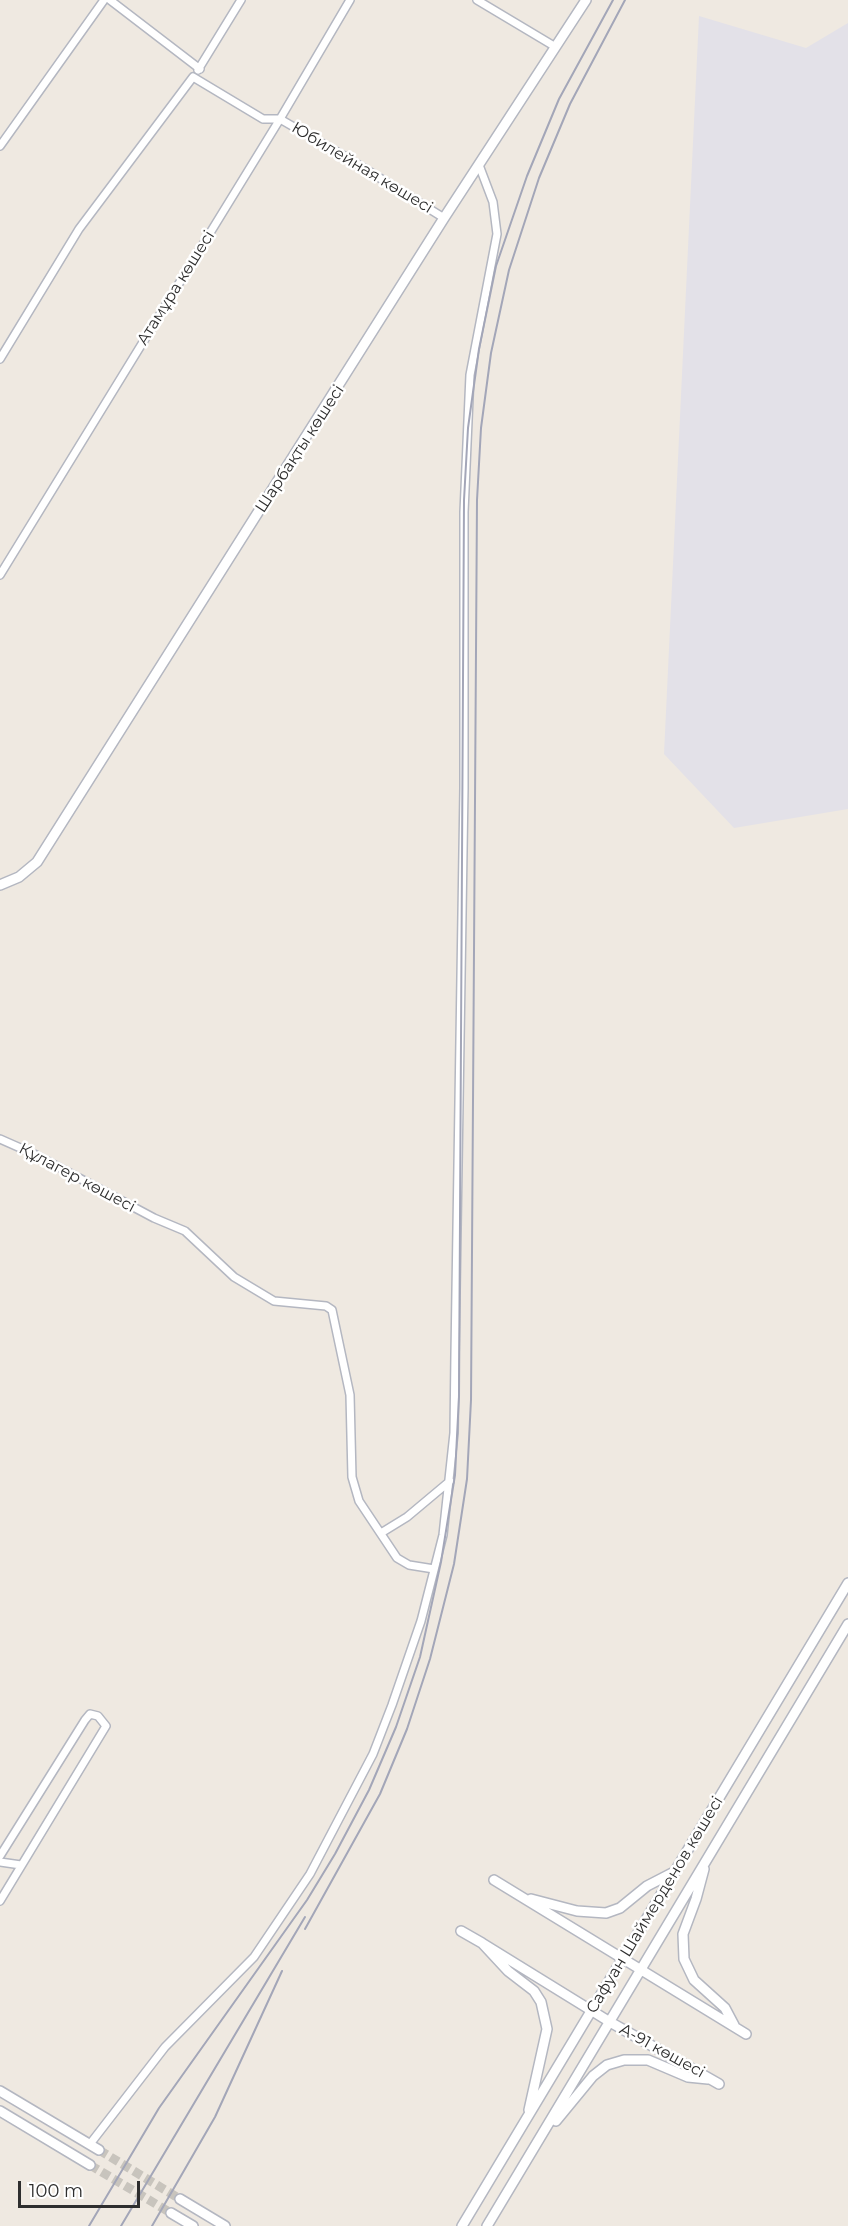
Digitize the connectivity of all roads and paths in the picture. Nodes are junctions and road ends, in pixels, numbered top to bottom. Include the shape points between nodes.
1 (104, 0) edge
2 (110, 0) edge
3 (242, 0) edge
4 (351, 0) edge
5 (477, 0) edge
6 (586, 0) edge
7 (554, 46) junction
8 (200, 69) junction
9 (193, 77) junction
10 (280, 119) junction
11 (0, 146) edge
12 (479, 165) junction
13 (444, 218) junction
14 (0, 359) edge
15 (0, 575) edge
16 (0, 885) edge
17 (0, 1139) edge
18 (450, 1481) junction
19 (381, 1533) junction
20 (434, 1569) junction
21 (848, 1583) edge
22 (848, 1623) edge
23 (0, 1856) edge
24 (706, 1859) junction
25 (0, 1862) edge
26 (21, 1865) junction
27 (676, 1870) junction
28 (494, 1880) dead end
29 (522, 1897) junction
30 (0, 1901) edge
31 (461, 1931) dead end
32 (482, 1943) junction
33 (622, 1959) junction
34 (640, 1970) junction
35 (591, 2011) junction
36 (610, 2022) junction
37 (735, 2027) junction
38 (746, 2034) dead end
39 (0, 2091) edge
40 (0, 2111) edge
41 (527, 2118) junction
42 (539, 2141) junction
43 (90, 2144) junction
44 (99, 2150) tunnel mouth
45 (90, 2165) tunnel mouth
46 (180, 2199) tunnel mouth
47 (171, 2213) tunnel mouth
48 (193, 2226) edge
49 (225, 2226) edge
50 (461, 2226) edge
51 (487, 2226) edge

1 - 11 street
2 - 8 street
3 - 8 street
4 - 10 street, Атамұра көшесі
5 - 7 street
6 - 7 street, Шарбақты көшесі
7 - 12 street, Шарбақты көшесі
8 - 9 street
9 - 10 street, Юбилейная көшесі via 263,119
9 - 14 street via 79,229
10 - 13 street, Юбилейная көшесі
10 - 15 street, Атамұра көшесі
12 - 13 street, Шарбақты көшесі
12 - 18 street via 493,202 497,234 470,375 464,512 464,800
13 - 16 street, Шарбақты көшесі via 37,862 19,877
17 - 19 street, Құлагер көшесі via 186,1231 234,1276 274,1301 326,1306 332,1310 350,1395 352,1477 356,1494
18 - 19 street
18 - 20 street
19 - 20 street via 397,1558 409,1565
20 - 43 street via 421,1621 373,1754 310,1874 254,1957 165,2047
21 - 27 street, Сафуан Шаймерденов көшесі
22 - 24 street, Сафуан Шаймерденов көшесі
23 - 26 street via 85,1720 90,1714 98,1716 106,1726
24 - 34 street, Сафуан Шаймерденов көшесі
24 - 37 street via 683,1934 684,1959 694,1980 724,2008
25 - 26 street
26 - 30 street
27 - 29 street via 646,1886 620,1908 606,1913 577,1911
27 - 33 street, Сафуан Шаймерденов көшесі
28 - 29 street
29 - 33 street
31 - 32 street, А-91 көшесі
32 - 35 street, А-91 көшесі
32 - 41 street via 534,1991 545,2016 547,2029
33 - 34 street
33 - 35 street, Сафуан Шаймерденов көшесі
34 - 36 street, Сафуан Шаймерденов көшесі
34 - 37 street
35 - 36 street, А-91 көшесі
35 - 41 street, Сафуан Шаймерденов көшесі
36 - 42 street, Сафуан Шаймерденов көшесі
36 - 42 street, А-91 көшесі via 716,2082 688,2077 640,2059 616,2062 593,2076
37 - 38 street
39 - 43 street
40 - 45 street
41 - 50 street, Сафуан Шаймерденов көшесі
42 - 51 street, Сафуан Шаймерденов көшесі
43 - 44 street
46 - 49 street
47 - 48 street

